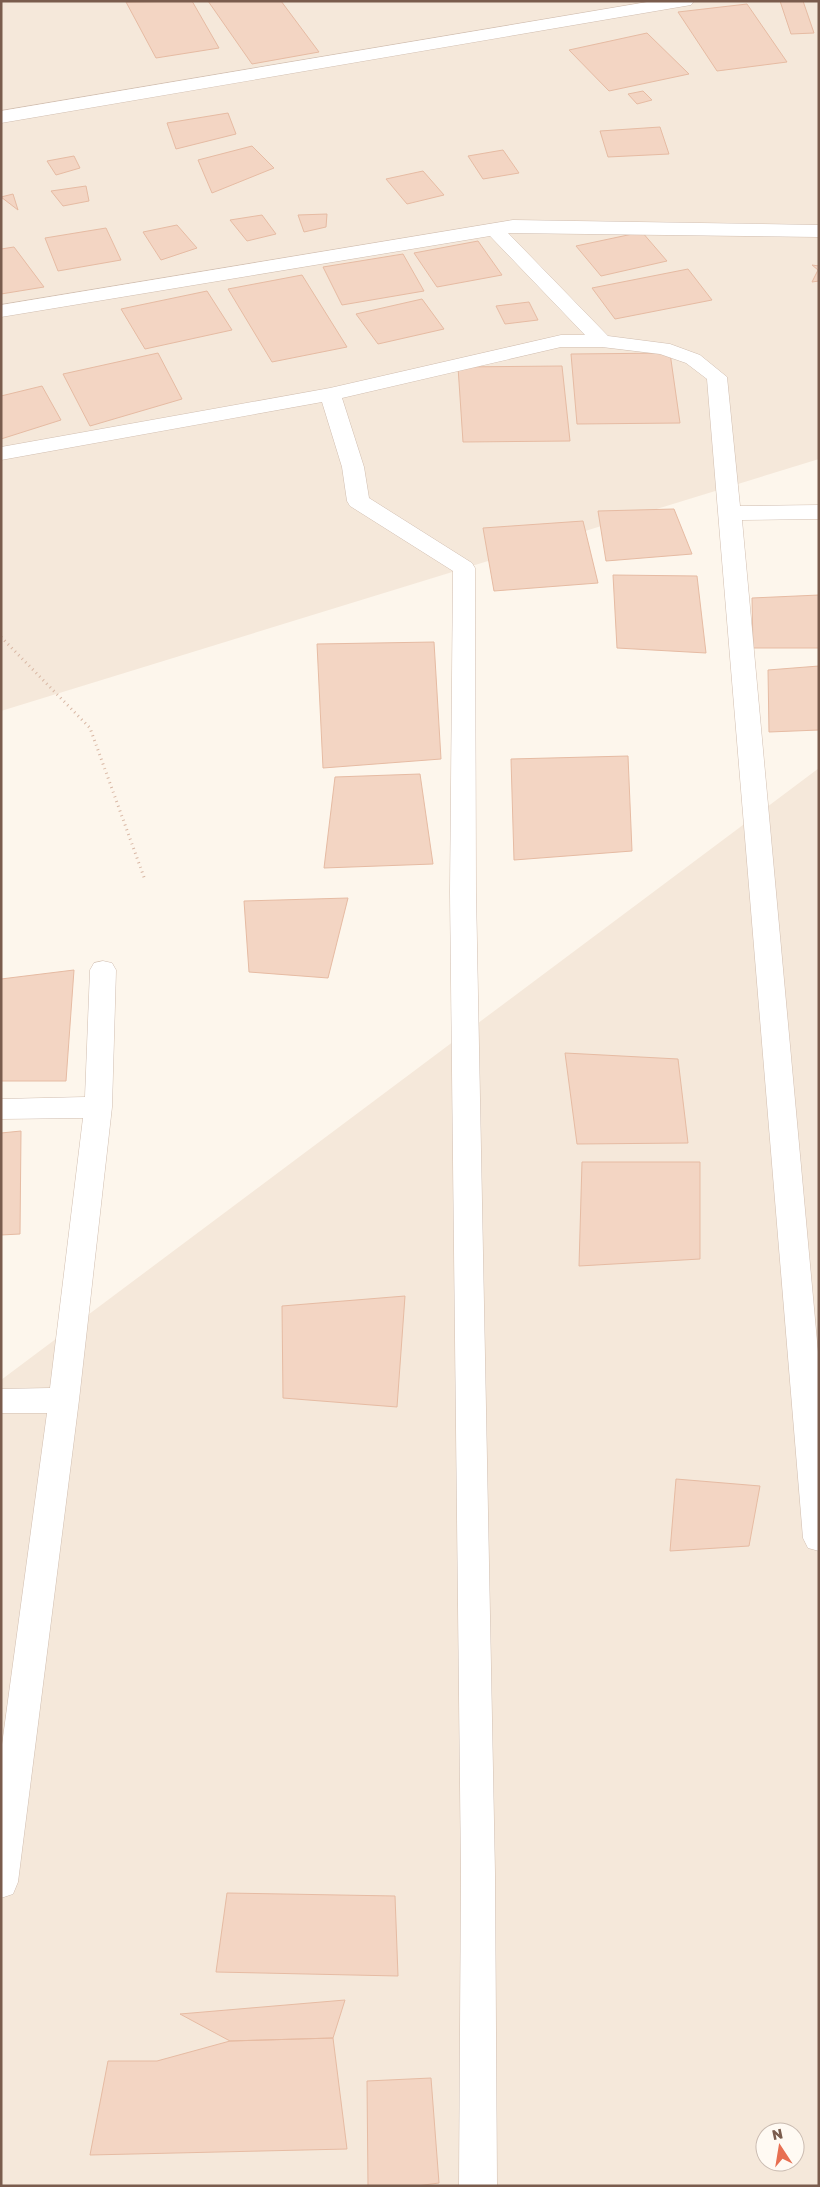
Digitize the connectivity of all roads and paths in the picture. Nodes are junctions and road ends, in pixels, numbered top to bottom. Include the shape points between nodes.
1 (685, 1) edge
2 (1, 117) edge
3 (495, 230) junction
4 (819, 230) edge
5 (1, 311) edge
6 (602, 341) junction
7 (330, 394) junction
8 (1, 454) edge
9 (819, 512) edge
10 (730, 513) junction
11 (1, 637) edge
12 (145, 880) dead end
13 (103, 970) dead end
14 (98, 1107) junction
15 (1, 1109) edge
16 (64, 1400) junction
17 (1, 1401) edge
18 (819, 1538) edge
19 (1, 1882) edge
20 (478, 2186) edge

1 - 2 street
3 - 4 street via 513,226
3 - 5 street
3 - 6 street
6 - 7 street via 561,341
6 - 10 street via 663,348 693,359 717,377
7 - 8 street
7 - 20 street via 353,467 358,500 464,568 463,892 478,1874
9 - 10 street
10 - 18 street
11 - 12 path via 90,728
13 - 14 street
14 - 15 street
14 - 16 street
16 - 17 street
16 - 19 street

